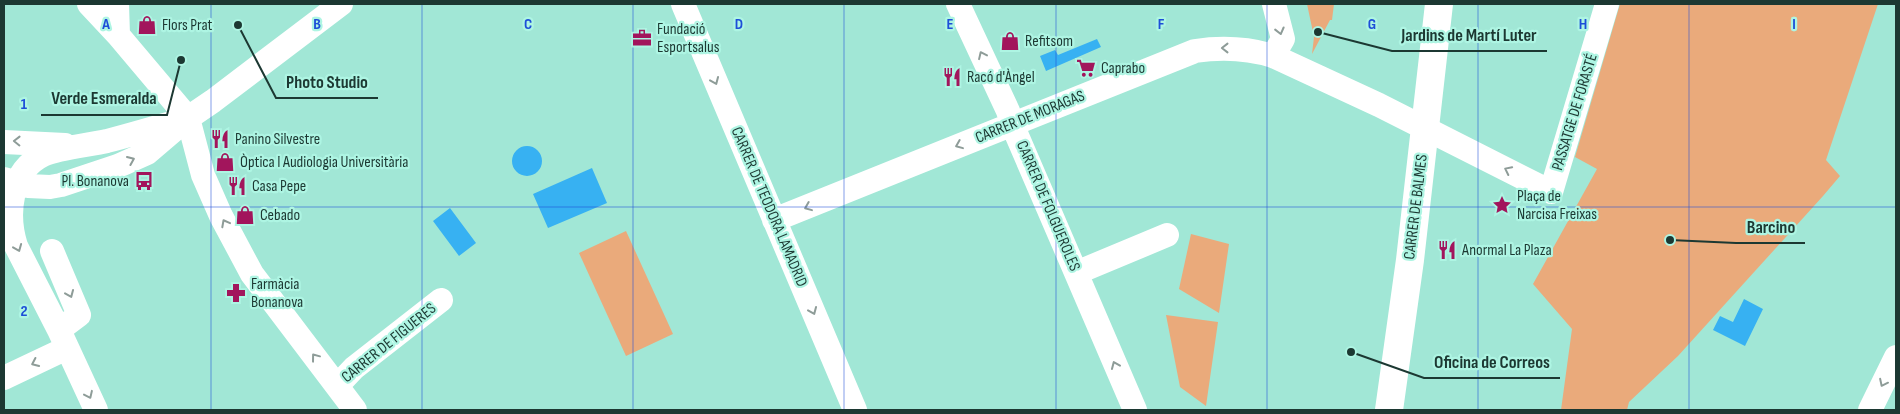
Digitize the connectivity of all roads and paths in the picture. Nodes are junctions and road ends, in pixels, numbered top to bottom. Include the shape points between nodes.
1 (89, 4) edge
2 (117, 4) edge
3 (340, 4) edge
4 (683, 4) edge
5 (958, 4) edge
6 (1274, 4) edge
7 (1439, 4) edge
8 (1607, 4) edge
9 (118, 35) junction
10 (1273, 56) junction
11 (188, 118) junction
12 (1012, 124) junction
13 (1426, 129) junction
14 (4, 142) edge
15 (99, 143) junction
16 (10, 181) edge
17 (774, 220) junction
18 (1166, 235) dead end
19 (52, 251) dead end
20 (1076, 273) junction
21 (441, 300) dead end
22 (63, 339) junction
23 (1896, 357) edge
24 (4, 378) edge
25 (337, 386) junction
26 (96, 410) edge
27 (355, 410) edge
28 (855, 410) edge
29 (1135, 410) edge
30 (1389, 410) edge
31 (1870, 410) edge

1 - 9 street
2 - 9 street
3 - 11 street
4 -> 17 street, CARRER DE TEODORA LAMADRID
12 -> 5 street, CARRER DE FOLGUEROLES
6 -> 10 street via 1283,39
7 - 13 main road, CARRER DE BALMES
8 -> 13 street, PASSATGE DE FORASTÉ via 1552,192
9 - 11 street
10 -> 12 street, CARRER DE MORAGAS via 1232,48 1195,51
10 - 13 street, CARRER DE MORAGAS
11 - 15 street
16 -> 11 street via 41,187 61,185 118,166 147,153
25 -> 11 street via 252,274 203,176
12 -> 17 street, CARRER DE MORAGAS
12 - 20 street, CARRER DE FOLGUEROLES
13 - 30 main road, CARRER DE BALMES
15 -> 14 street
15 - 16 street via 45,154
16 -> 22 street via 12,232 20,255
17 -> 28 street, CARRER DE TEODORA LAMADRID
18 - 20 street
19 -> 22 street via 79,315
29 -> 20 street, CARRER DE FOLGUEROLES
21 - 25 street, CARRER DE FIGUERES via 354,368
22 -> 24 street
22 -> 26 street
23 -> 31 street
25 - 27 street

